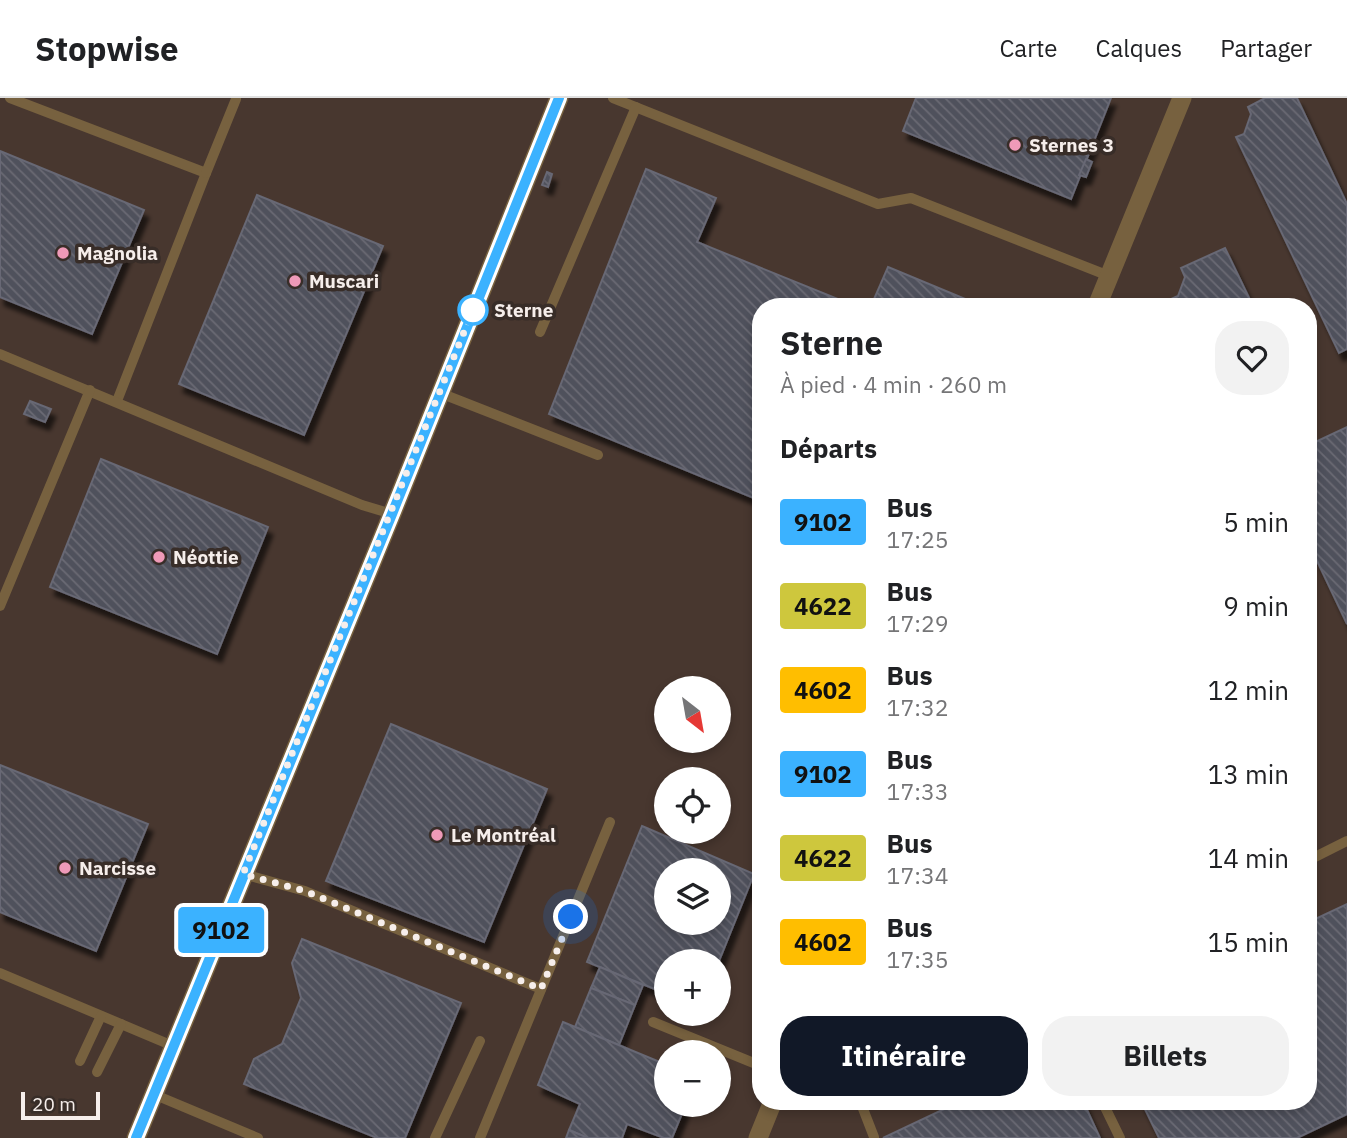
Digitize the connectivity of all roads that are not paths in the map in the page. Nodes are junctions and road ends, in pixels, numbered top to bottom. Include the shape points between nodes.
1 (10, 98) edge
2 (559, 98) edge
3 (613, 98) edge
4 (1182, 98) edge
5 (236, 99) edge
6 (636, 107) junction
7 (206, 173) junction
8 (1109, 276) junction
9 (1100, 298) edge
10 (540, 332) dead end
11 (0, 354) edge
12 (90, 390) junction
13 (440, 393) junction
14 (117, 401) junction
15 (598, 455) dead end
16 (392, 514) junction
17 (0, 606) edge
18 (610, 822) dead end
19 (1347, 841) edge
20 (1317, 856) edge
21 (243, 874) junction
22 (0, 973) edge
23 (541, 989) junction
24 (101, 1016) junction
25 (653, 1021) dead end
26 (121, 1024) junction
27 (480, 1041) dead end
28 (173, 1046) junction
29 (80, 1061) dead end
30 (752, 1062) edge
31 (97, 1072) dead end
32 (153, 1094) junction
33 (770, 1110) edge
34 (864, 1110) edge
35 (1106, 1110) edge
36 (874, 1137) edge
37 (136, 1138) edge
38 (258, 1138) edge
39 (435, 1138) edge
40 (480, 1138) edge
41 (758, 1138) edge
42 (1119, 1138) edge

1 - 7 lane
2 - 13 street
3 - 6 lane
4 - 8 street
5 - 7 lane
6 - 8 lane via 878,204 911,198
6 - 10 lane
7 - 14 lane
8 - 9 street
11 - 12 lane
12 - 14 lane
12 - 17 lane
13 - 15 lane
13 - 16 street
14 - 16 lane
16 - 21 street
18 - 23 lane
19 - 20 lane
21 - 23 lane via 305,891
21 - 28 street
22 - 24 lane
23 - 40 lane
24 - 26 lane
24 - 29 lane
25 - 30 lane
26 - 28 lane
26 - 31 lane
27 - 39 lane
28 - 32 street
32 - 37 street
32 - 38 lane
33 - 41 street
34 - 36 lane
35 - 42 lane

